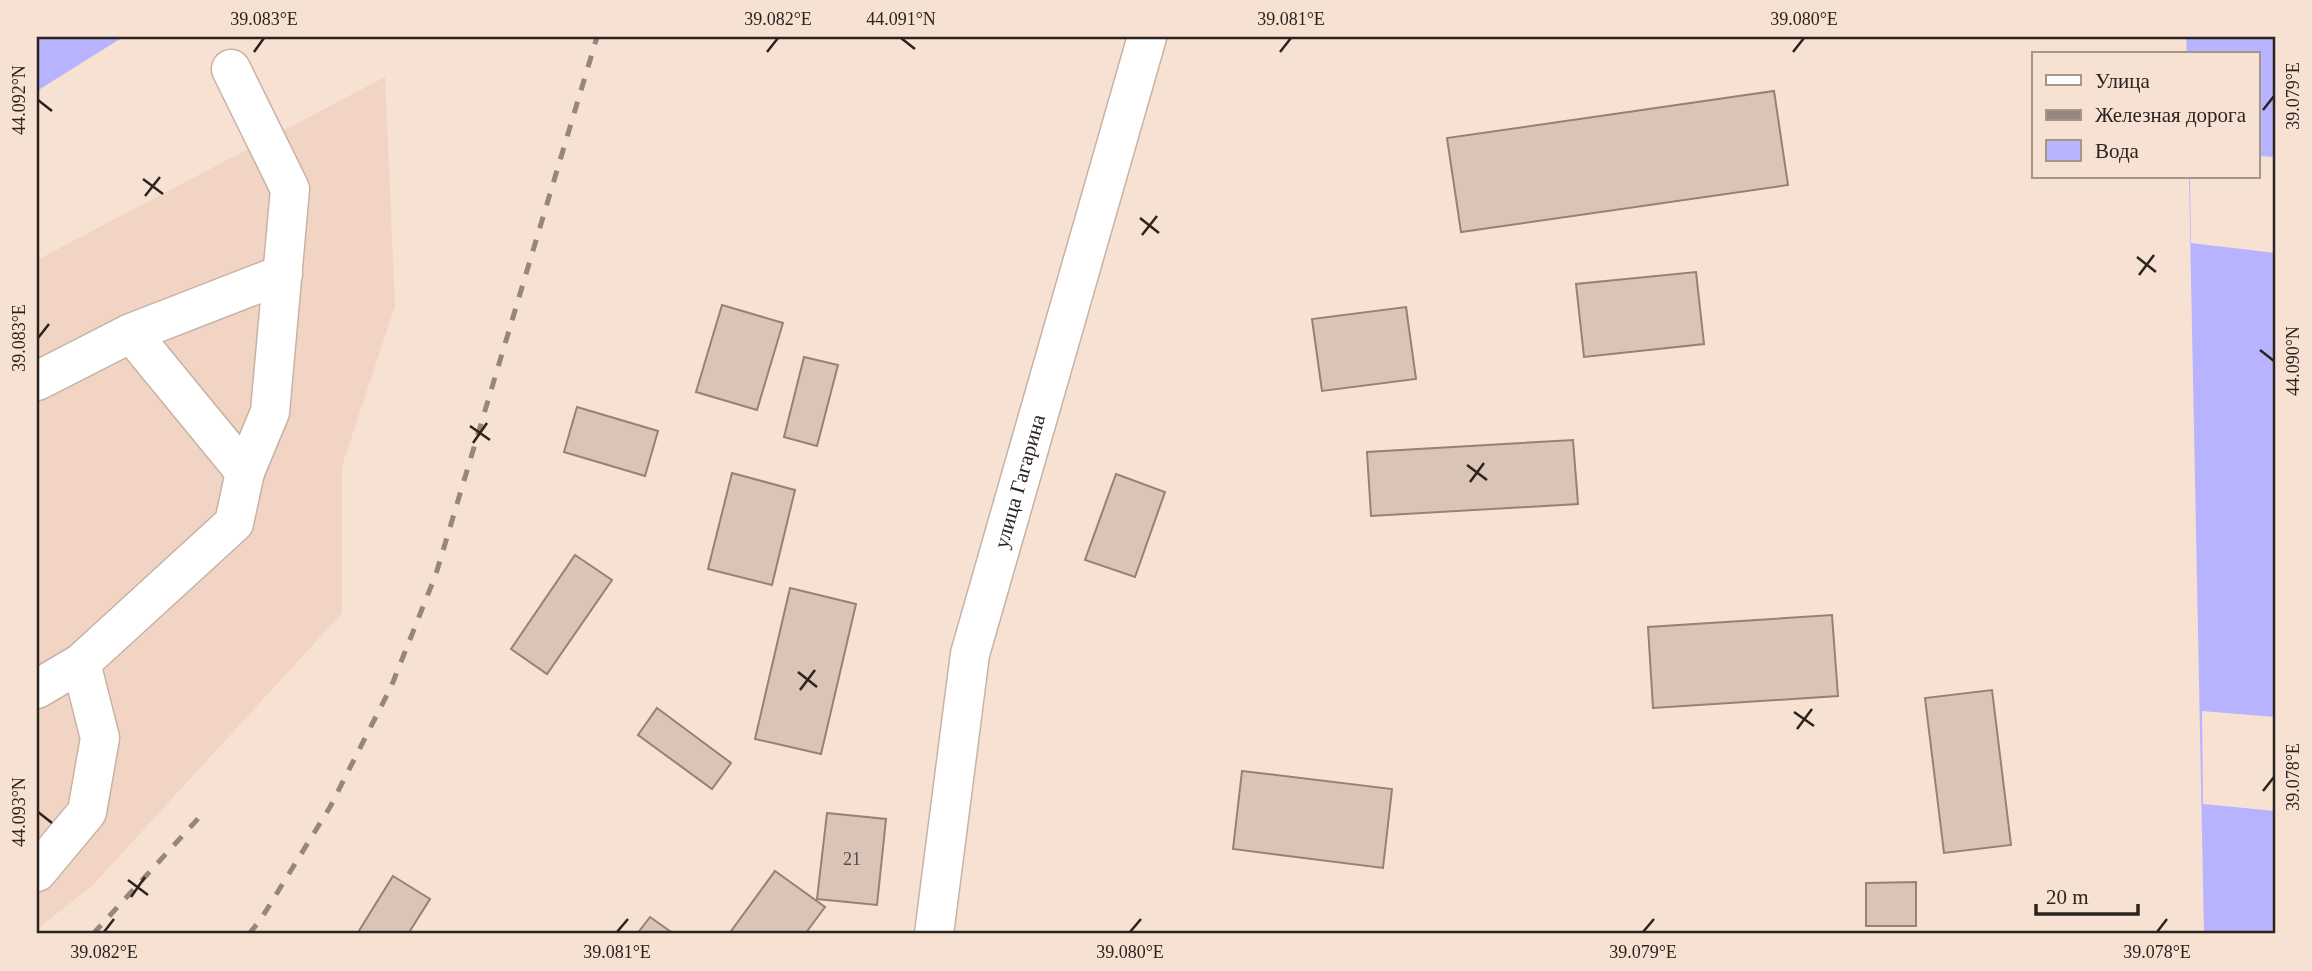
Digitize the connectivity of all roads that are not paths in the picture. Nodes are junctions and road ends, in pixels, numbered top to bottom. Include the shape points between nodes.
1 (1147, 37) edge
2 (231, 69) dead end
3 (283, 274) junction
4 (131, 333) junction
5 (37, 381) edge
6 (245, 472) junction
7 (81, 663) junction
8 (37, 689) edge
9 (37, 872) edge
10 (934, 934) edge

1 - 10 street, улица Гагарина via 970,654
2 - 3 street via 290,189
3 - 4 street
3 - 6 street via 270,412
4 - 5 street
4 - 6 street
6 - 7 street via 234,523
7 - 8 street
7 - 9 street via 100,738 87,812

